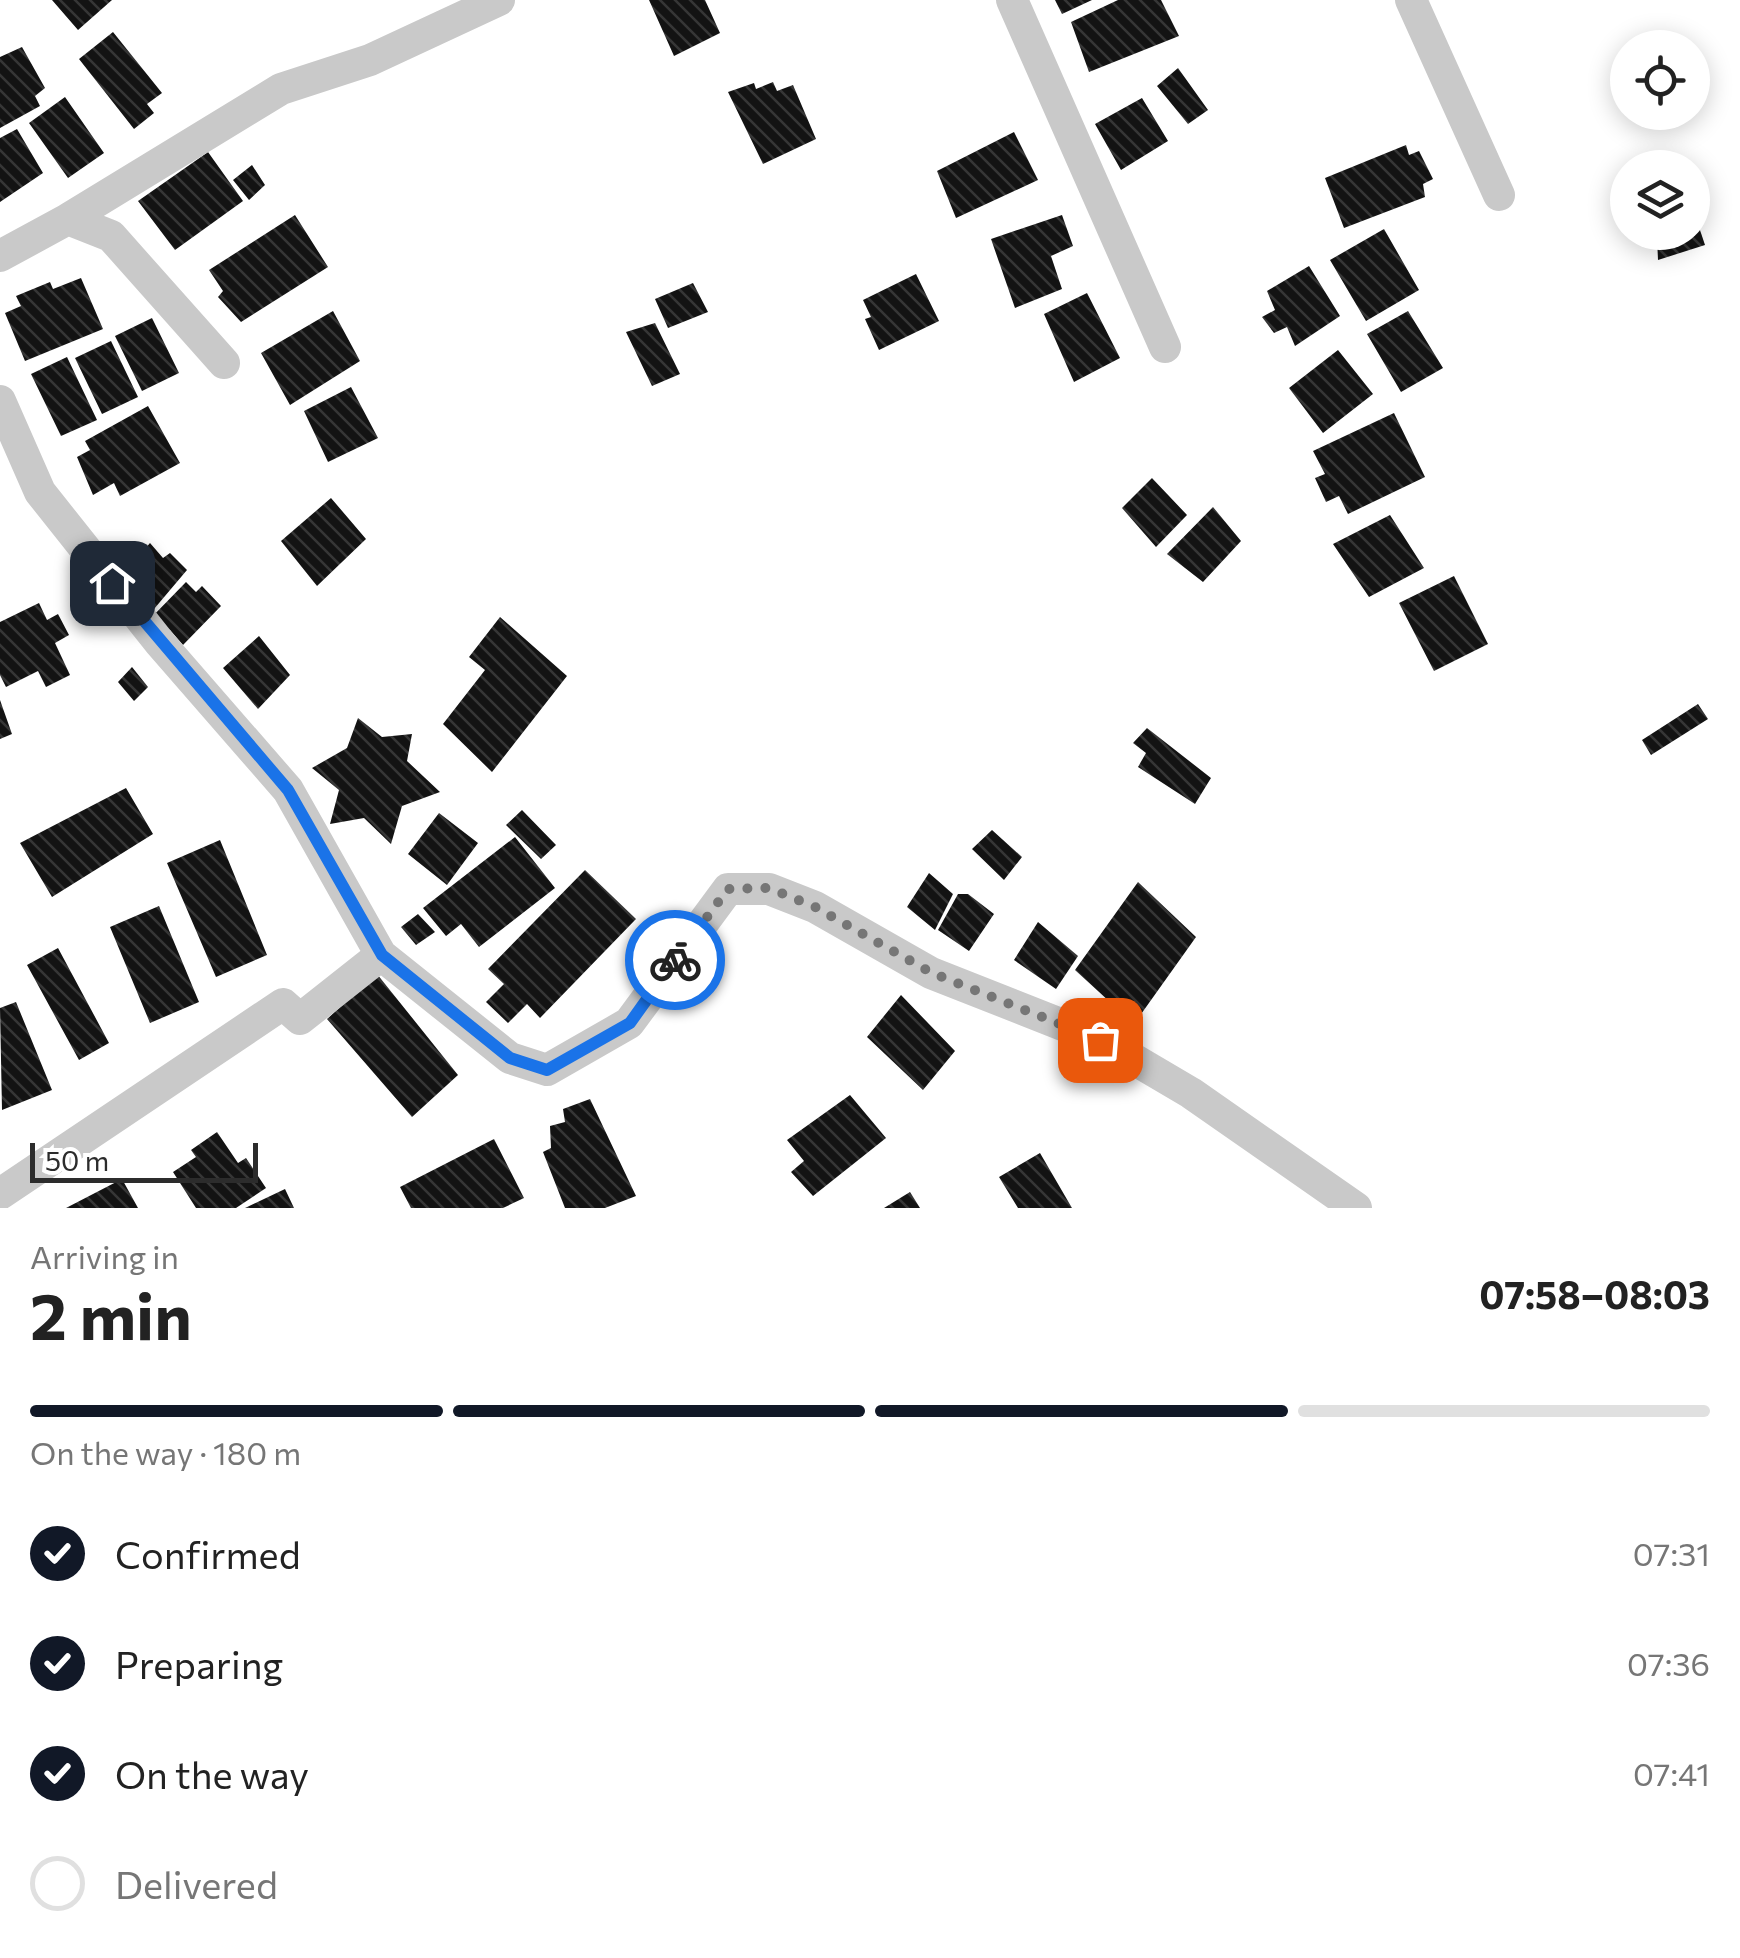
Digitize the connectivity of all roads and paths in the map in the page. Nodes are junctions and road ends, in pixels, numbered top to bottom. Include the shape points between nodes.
1 (500, 0) edge
2 (1012, 0) edge
3 (1411, 0) edge
4 (1499, 195) dead end
5 (68, 219) junction
6 (0, 256) edge
7 (1165, 347) dead end
8 (224, 363) dead end
9 (0, 401) edge
10 (382, 955) junction
11 (0, 1194) edge
12 (1356, 1208) edge

1 - 5 street via 370,60 281,89
2 - 7 street
3 - 4 street
5 - 6 street
5 - 8 street via 110,236
9 - 10 street via 40,492 288,790
10 - 11 street via 300,1020 284,1004
10 - 12 street via 510,1058 547,1070 630,1023 728,889 769,888 932,973 1100,1040 1191,1093

